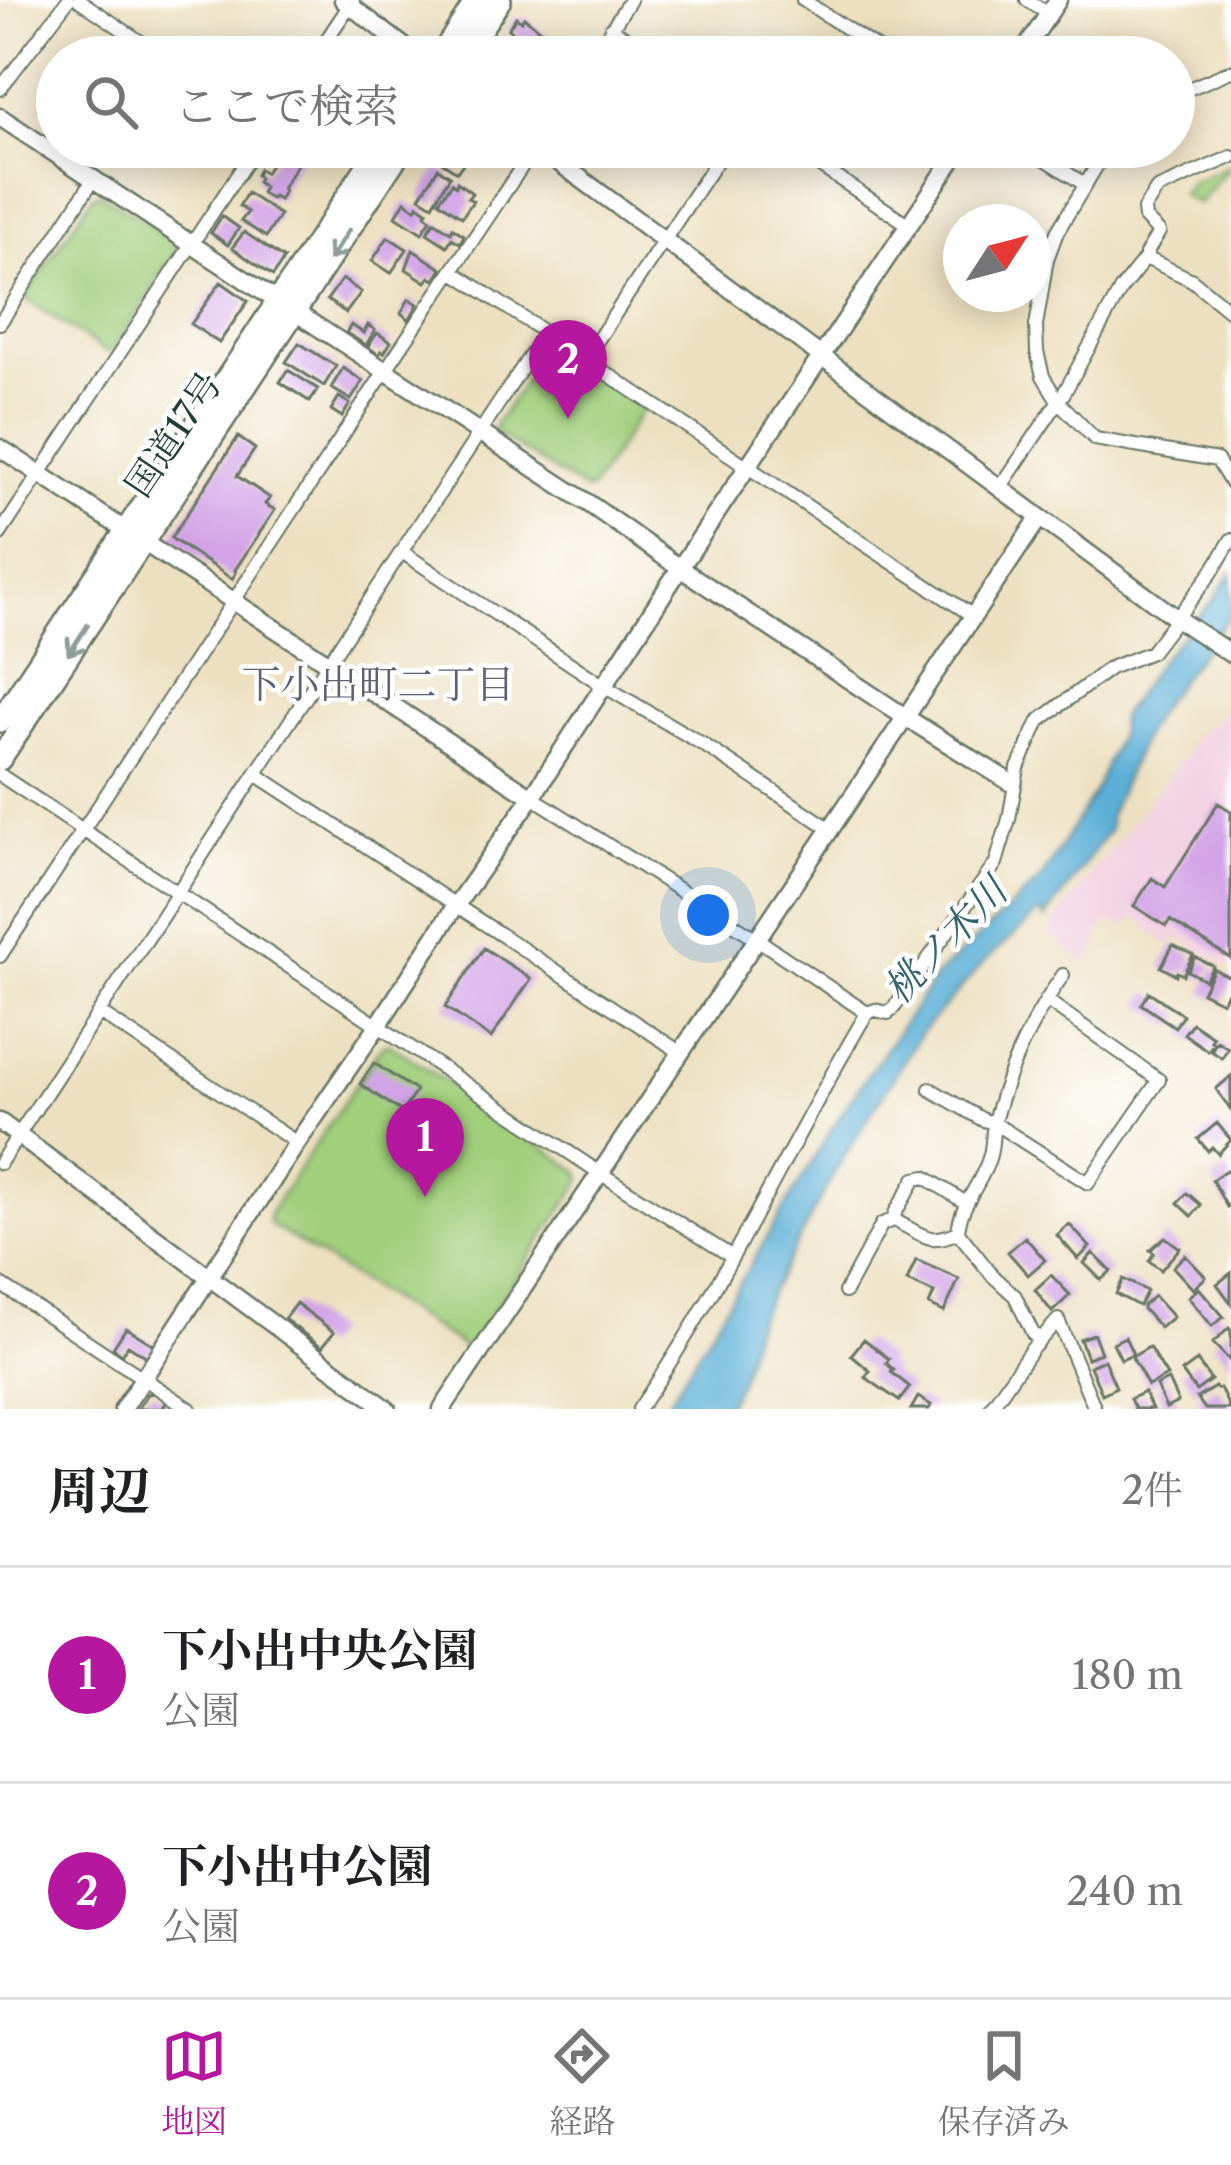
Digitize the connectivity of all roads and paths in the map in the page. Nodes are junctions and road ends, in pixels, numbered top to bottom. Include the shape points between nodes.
1 (68, 0) edge
2 (79, 0) edge
3 (477, 0) edge
4 (500, 0) edge
5 (630, 0) edge
6 (803, 0) edge
7 (1027, 0) edge
8 (348, 2) edge
9 (1053, 7) edge
10 (611, 28) junction
11 (40, 36) edge
12 (132, 36) edge
13 (328, 36) edge
14 (391, 36) edge
15 (454, 36) edge
16 (477, 36) edge
17 (606, 36) edge
18 (623, 36) edge
19 (858, 36) edge
20 (1034, 36) edge
21 (36, 42) edge
22 (1231, 70) edge
23 (1195, 86) edge
24 (0, 89) edge
25 (0, 117) edge
26 (36, 141) edge
27 (1231, 157) edge
28 (75, 168) edge
29 (242, 168) edge
30 (368, 168) edge
31 (388, 168) edge
32 (523, 168) edge
33 (567, 168) edge
34 (712, 168) edge
35 (822, 168) edge
36 (947, 168) edge
37 (1059, 168) edge
38 (1094, 168) edge
39 (93, 180) junction
40 (1084, 184) junction
41 (909, 225) junction
42 (665, 238) junction
43 (192, 244) junction
44 (1148, 260) junction
45 (452, 271) junction
46 (286, 306) junction
47 (1231, 312) edge
48 (0, 323) edge
49 (545, 333) junction
50 (823, 356) junction
51 (585, 359) junction
52 (385, 371) junction
53 (1058, 401) junction
54 (481, 434) junction
55 (0, 448) edge
56 (748, 467) junction
57 (39, 474) junction
58 (1231, 483) edge
59 (1000, 488) junction
60 (1040, 518) junction
61 (0, 534) edge
62 (134, 536) junction
63 (1231, 540) edge
64 (402, 552) junction
65 (680, 568) junction
66 (235, 601) junction
67 (973, 616) junction
68 (1179, 620) junction
69 (1231, 654) edge
70 (328, 664) junction
71 (604, 686) junction
72 (905, 717) junction
73 (0, 721) edge
74 (0, 759) edge
75 (256, 774) junction
76 (0, 775) edge
77 (1013, 784) junction
78 (532, 797) junction
79 (830, 828) junction
80 (82, 830) junction
81 (178, 892) junction
82 (456, 905) junction
83 (757, 939) junction
84 (0, 956) edge
85 (1063, 975) dead end
86 (1046, 1000) junction
87 (100, 1013) junction
88 (867, 1013) junction
89 (379, 1024) junction
90 (680, 1052) junction
91 (930, 1089) dead end
92 (0, 1122) edge
93 (994, 1123) junction
94 (18, 1136) junction
95 (297, 1143) junction
96 (0, 1163) edge
97 (600, 1173) junction
98 (967, 1203) junction
99 (894, 1220) junction
100 (958, 1232) junction
101 (731, 1256) junction
102 (210, 1277) junction
103 (0, 1284) edge
104 (844, 1292) dead end
105 (1040, 1339) junction
106 (143, 1379) junction
107 (123, 1409) edge
108 (190, 1409) edge
109 (386, 1409) edge
110 (442, 1409) edge
111 (639, 1409) edge
112 (991, 1409) edge
113 (1095, 1409) edge

1 - 11 street
2 - 12 street
3 - 15 highway
4 - 16 highway
5 - 10 street
6 - 19 street
7 - 9 street
8 - 13 street
8 - 14 street
9 - 20 street
10 - 17 street
10 - 18 street
21 - 24 street
22 - 23 street
25 - 26 street
27 - 44 street via 1157,189 1144,209 1159,232
28 - 39 street
29 - 43 street
30 - 46 highway, 国道17号
31 -> 46 highway, 国道17号
32 - 45 street
33 - 42 street
34 - 42 street
35 - 41 street
36 - 41 street
37 - 40 street
38 - 40 street
39 - 43 street
39 - 48 street
40 - 53 street via 1054,238 1038,304 1037,352
41 - 50 street
42 - 50 street
42 - 51 street
43 - 46 street
43 - 57 street
44 - 47 street via 1192,280
44 - 53 street via 1121,289
45 - 49 street
45 - 52 street
46 - 52 street
46 - 62 highway, 国道17号
49 - 51 street
49 - 54 street
50 - 56 street
50 - 59 street
51 - 56 street
52 - 54 street
52 - 66 street
53 - 58 street via 1095,439 1217,460
53 - 59 street
54 - 64 street
54 - 65 street
55 - 57 street
56 - 65 street
56 - 67 street
57 - 61 street
57 - 62 street
59 - 60 street
60 - 67 street
60 - 68 street
62 - 66 street
62 - 73 highway, 国道17号
62 -> 74 highway, 国道17号
63 - 68 street
64 - 70 street
64 - 71 street
65 - 71 street
65 - 72 street
66 - 70 street
66 - 80 street
67 - 72 street
68 - 69 street
68 - 77 street via 1148,656 1110,668 1043,716
70 - 75 street
70 - 78 street
71 - 78 street
71 - 79 street
72 - 77 street
72 - 79 street
75 - 81 street
75 - 82 street
76 - 80 street
77 - 88 street via 996,863 893,1009
78 - 82 street
78 - 83 street
79 - 83 street
80 - 81 street
80 - 84 street
81 - 87 street
81 - 89 street
82 - 89 street
82 - 90 street
83 - 88 street
83 - 90 street
85 - 86 street
86 - 93 street via 1011,1064
86 - 93 street via 1159,1080 1088,1183
87 - 94 street
87 - 95 street
88 - 101 street
89 - 95 street
89 - 97 street
90 - 97 street
91 - 93 street
92 - 94 street
93 - 98 street via 990,1156
94 - 96 street
94 - 102 street
95 - 102 street
97 - 101 street
97 - 110 street
98 - 99 street via 925,1177
98 - 100 street
99 - 100 street via 933,1240
99 - 104 street via 882,1224
100 - 105 street via 1016,1296
101 - 111 street
102 - 106 street
102 - 109 street
103 - 106 street
105 - 112 street
105 - 113 street via 1058,1320
106 - 107 street
106 - 108 street

